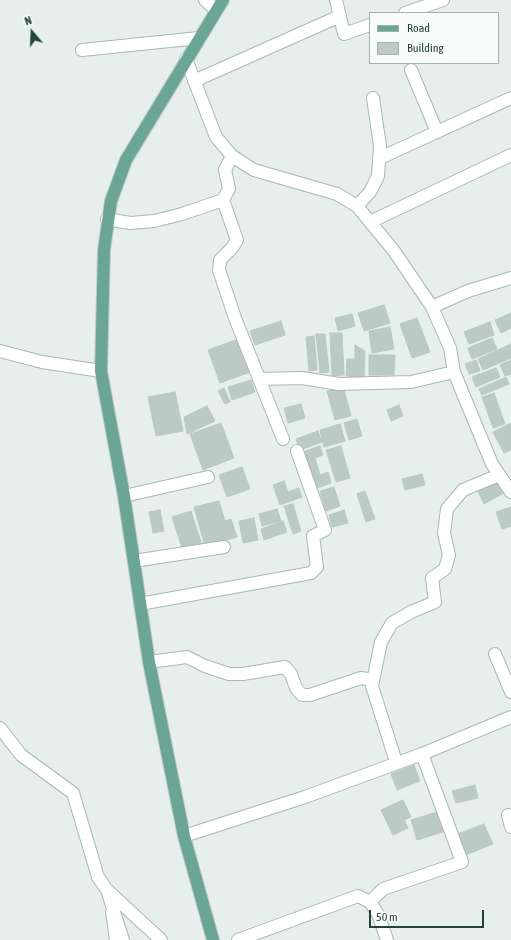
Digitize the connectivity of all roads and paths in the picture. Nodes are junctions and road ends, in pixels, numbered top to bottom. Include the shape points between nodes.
1 (205, 0) edge
2 (336, 0) edge
3 (443, 0) edge
4 (219, 5) edge
5 (408, 12) edge
6 (340, 16) junction
7 (369, 25) edge
8 (199, 38) junction
9 (82, 50) dead end
10 (186, 59) junction
11 (411, 70) dead end
12 (194, 81) junction
13 (373, 98) dead end
14 (511, 98) edge
15 (437, 132) junction
16 (511, 155) edge
17 (232, 156) junction
18 (380, 158) junction
19 (223, 200) junction
20 (357, 206) junction
21 (107, 219) junction
22 (370, 222) junction
23 (511, 278) edge
24 (432, 307) junction
25 (0, 351) edge
26 (101, 371) junction
27 (454, 372) junction
28 (259, 379) junction
29 (283, 439) dead end
30 (297, 450) dead end
31 (499, 475) junction
32 (208, 477) dead end
33 (511, 492) edge
34 (124, 496) junction
35 (224, 547) dead end
36 (134, 562) junction
37 (140, 604) junction
38 (495, 654) dead end
39 (149, 662) junction
40 (373, 680) junction
41 (511, 692) edge
42 (511, 717) edge
43 (0, 728) edge
44 (422, 754) junction
45 (396, 762) junction
46 (184, 836) junction
47 (106, 890) junction
48 (370, 902) junction
49 (114, 940) edge
50 (123, 940) edge
51 (161, 940) edge
52 (213, 940) edge
53 (238, 940) edge
54 (387, 940) edge

1 - 4 street
2 - 6 street
3 - 5 street
4 - 8 main road
6 - 7 street via 344,34
6 - 12 street
8 - 9 street
8 - 10 main road
10 - 12 street
10 - 21 main road via 126,160
11 - 15 street
12 - 17 street via 216,137
13 - 18 street
14 - 15 street
15 - 18 street
16 - 22 street
17 - 19 street via 225,170 229,189
17 - 20 street via 254,170 336,194
18 - 20 street via 378,176 370,192
19 - 21 street via 154,221 130,223
19 - 28 street via 237,240 220,260 219,270
20 - 22 street
21 - 26 main road
22 - 24 street via 394,251
23 - 24 street via 468,291
24 - 27 street via 450,348
25 - 26 street via 42,362
26 - 34 main road
27 - 28 street via 411,382 338,384 302,378
27 - 31 street via 492,464
28 - 29 street
30 - 37 street via 325,530 313,536 317,567 311,573
31 - 33 street
31 - 40 street via 463,490 447,509 444,533 449,555 445,569 432,578 435,602 392,623 382,642
32 - 34 street
34 - 36 main road
35 - 36 street
36 - 37 main road
37 - 39 main road
38 - 41 street
39 - 40 street via 187,657 205,666 236,674 286,667 302,695 310,695 361,678
39 - 46 main road
40 - 45 street via 372,686
42 - 44 street
43 - 47 street via 21,756 73,793 98,877
44 - 45 street
44 - 48 street via 462,862 383,889
45 - 46 street via 305,797
46 - 52 main road
47 - 49 lane
47 - 50 street
47 - 51 street
48 - 53 street via 358,896
48 - 54 street via 378,914

